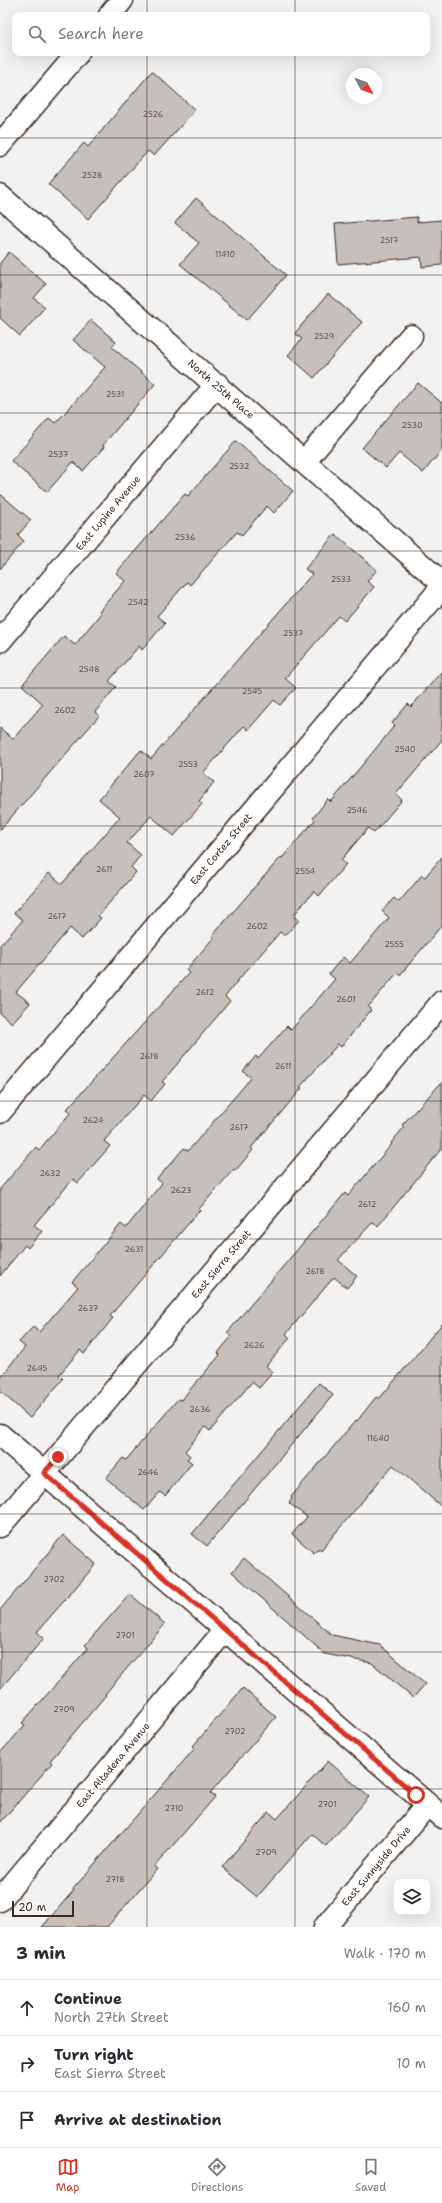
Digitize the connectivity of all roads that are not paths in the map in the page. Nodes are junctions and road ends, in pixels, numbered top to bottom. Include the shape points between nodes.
1 (122, 0) edge
2 (112, 12) edge
3 (75, 56) edge
4 (0, 145) edge
5 (0, 196) edge
6 (411, 336) dead end
7 (216, 384) junction
8 (304, 462) junction
9 (442, 583) edge
10 (442, 587) edge
11 (0, 641) edge
12 (442, 1002) edge
13 (0, 1112) edge
14 (0, 1435) edge
15 (44, 1473) junction
16 (0, 1526) edge
17 (225, 1630) junction
18 (434, 1811) edge
19 (0, 1900) edge
20 (325, 1927) edge

1 - 2 street
3 - 4 street
5 - 7 street, North 25th Place
6 - 8 street
7 - 8 street, North 25th Place
7 - 11 street, East Lupine Avenue
8 - 9 street, North 25th Place
10 - 13 street, East Cortez Street
12 - 15 street, East Sierra Street
14 - 15 street
15 - 16 street, East Sierra Street
15 - 17 street
17 - 18 street
17 - 19 street, East Altadena Avenue
18 - 20 street, East Sunnyside Drive

